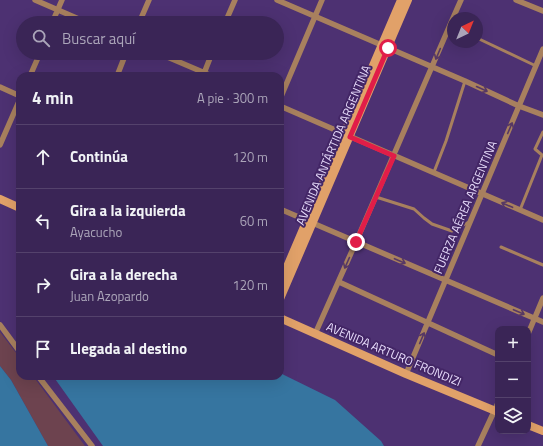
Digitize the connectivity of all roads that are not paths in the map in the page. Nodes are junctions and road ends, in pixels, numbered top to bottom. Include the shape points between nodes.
1 (35, 0) edge
2 (62, 0) edge
3 (149, 0) edge
4 (235, 0) edge
5 (277, 0) edge
6 (322, 0) edge
7 (401, 0) edge
8 (408, 0) edge
9 (461, 0) edge
10 (516, 0) edge
11 (58, 10) junction
12 (543, 11) edge
13 (456, 12) edge
14 (55, 16) edge
15 (72, 16) edge
16 (142, 16) edge
17 (228, 16) edge
18 (315, 17) junction
19 (447, 35) edge
20 (483, 41) edge
21 (385, 47) junction
22 (543, 49) edge
23 (37, 60) edge
24 (123, 60) edge
25 (173, 60) edge
26 (209, 60) edge
27 (536, 66) junction
28 (432, 68) junction
29 (32, 72) edge
30 (119, 72) edge
31 (199, 72) edge
32 (204, 72) edge
33 (465, 81) junction
34 (0, 88) edge
35 (284, 90) edge
36 (16, 95) edge
37 (519, 106) junction
38 (16, 107) edge
39 (284, 108) edge
40 (543, 115) edge
41 (543, 132) edge
42 (347, 136) junction
43 (0, 145) edge
44 (394, 156) junction
45 (433, 173) junction
46 (482, 194) junction
47 (376, 197) junction
48 (0, 199) edge
49 (16, 206) edge
50 (520, 210) junction
51 (284, 211) edge
52 (543, 220) edge
53 (471, 221) junction
54 (309, 222) junction
55 (356, 242) junction
56 (501, 247) dead end
57 (543, 265) edge
58 (284, 275) edge
59 (446, 280) junction
60 (339, 282) junction
61 (284, 288) edge
62 (543, 298) edge
63 (535, 318) junction
64 (284, 320) edge
65 (543, 322) edge
66 (428, 323) junction
67 (0, 325) edge
68 (531, 327) edge
69 (315, 334) junction
70 (16, 347) edge
71 (495, 354) edge
72 (406, 374) junction
73 (41, 380) edge
74 (495, 407) edge
75 (495, 412) edge
76 (531, 426) edge
77 (542, 429) edge
78 (92, 446) edge
79 (478, 446) edge

1 - 11 street
2 - 11 street
3 - 16 street
4 - 17 street
5 - 18 street
6 - 18 street
7 - 21 main road, AVENIDA ANTÁRTIDA ARGENTINA
8 - 21 main road, AVENIDA ANTÁRTIDA ARGENTINA
9 - 13 street
10 - 12 street
11 - 14 street
11 - 15 street
18 - 21 street
18 - 35 street
19 -> 28 street
20 - 27 lane
21 - 28 street
21 - 42 main road, AVENIDA ANTÁRTIDA ARGENTINA
22 - 27 street, FUERZA AÉREA ARGENTINA
23 - 29 street
24 - 30 street
25 - 31 street
26 - 32 street
27 - 37 street, FUERZA AÉREA ARGENTINA
28 - 33 street
28 - 44 street
33 -> 37 street
33 - 45 lane
34 - 36 street
37 - 40 street
46 -> 37 street, FUERZA AÉREA ARGENTINA
38 - 43 street
39 - 42 street
41 - 50 lane via 535,149 542,155
42 - 44 street
42 - 54 main road, AVENIDA ANTÁRTIDA ARGENTINA
44 - 45 street
44 - 47 street
45 - 46 street
50 -> 46 street
46 - 53 street, FUERZA AÉREA ARGENTINA
47 - 53 lane via 414,209 432,224 452,231
47 - 55 street
48 - 49 main road
50 - 52 street
51 - 54 street
53 - 59 street, FUERZA AÉREA ARGENTINA
54 - 55 street
54 - 58 main road, AVENIDA ANTÁRTIDA ARGENTINA
54 - 61 main road, AVENIDA ANTÁRTIDA ARGENTINA
55 -> 59 street
55 -> 60 street
56 - 57 lane
59 -> 63 street
59 - 66 street, FUERZA AÉREA ARGENTINA
60 - 66 street
60 - 69 street
62 - 63 street
63 - 65 street
63 - 68 street
64 - 69 main road, AVENIDA ARTURO FRONDIZI
66 - 71 street
72 -> 66 street, FUERZA AÉREA ARGENTINA
67 - 70 street
69 - 72 main road, AVENIDA ARTURO FRONDIZI
72 - 74 main road, AVENIDA ARTURO FRONDIZI
73 - 78 street
75 - 79 street
76 - 77 main road

